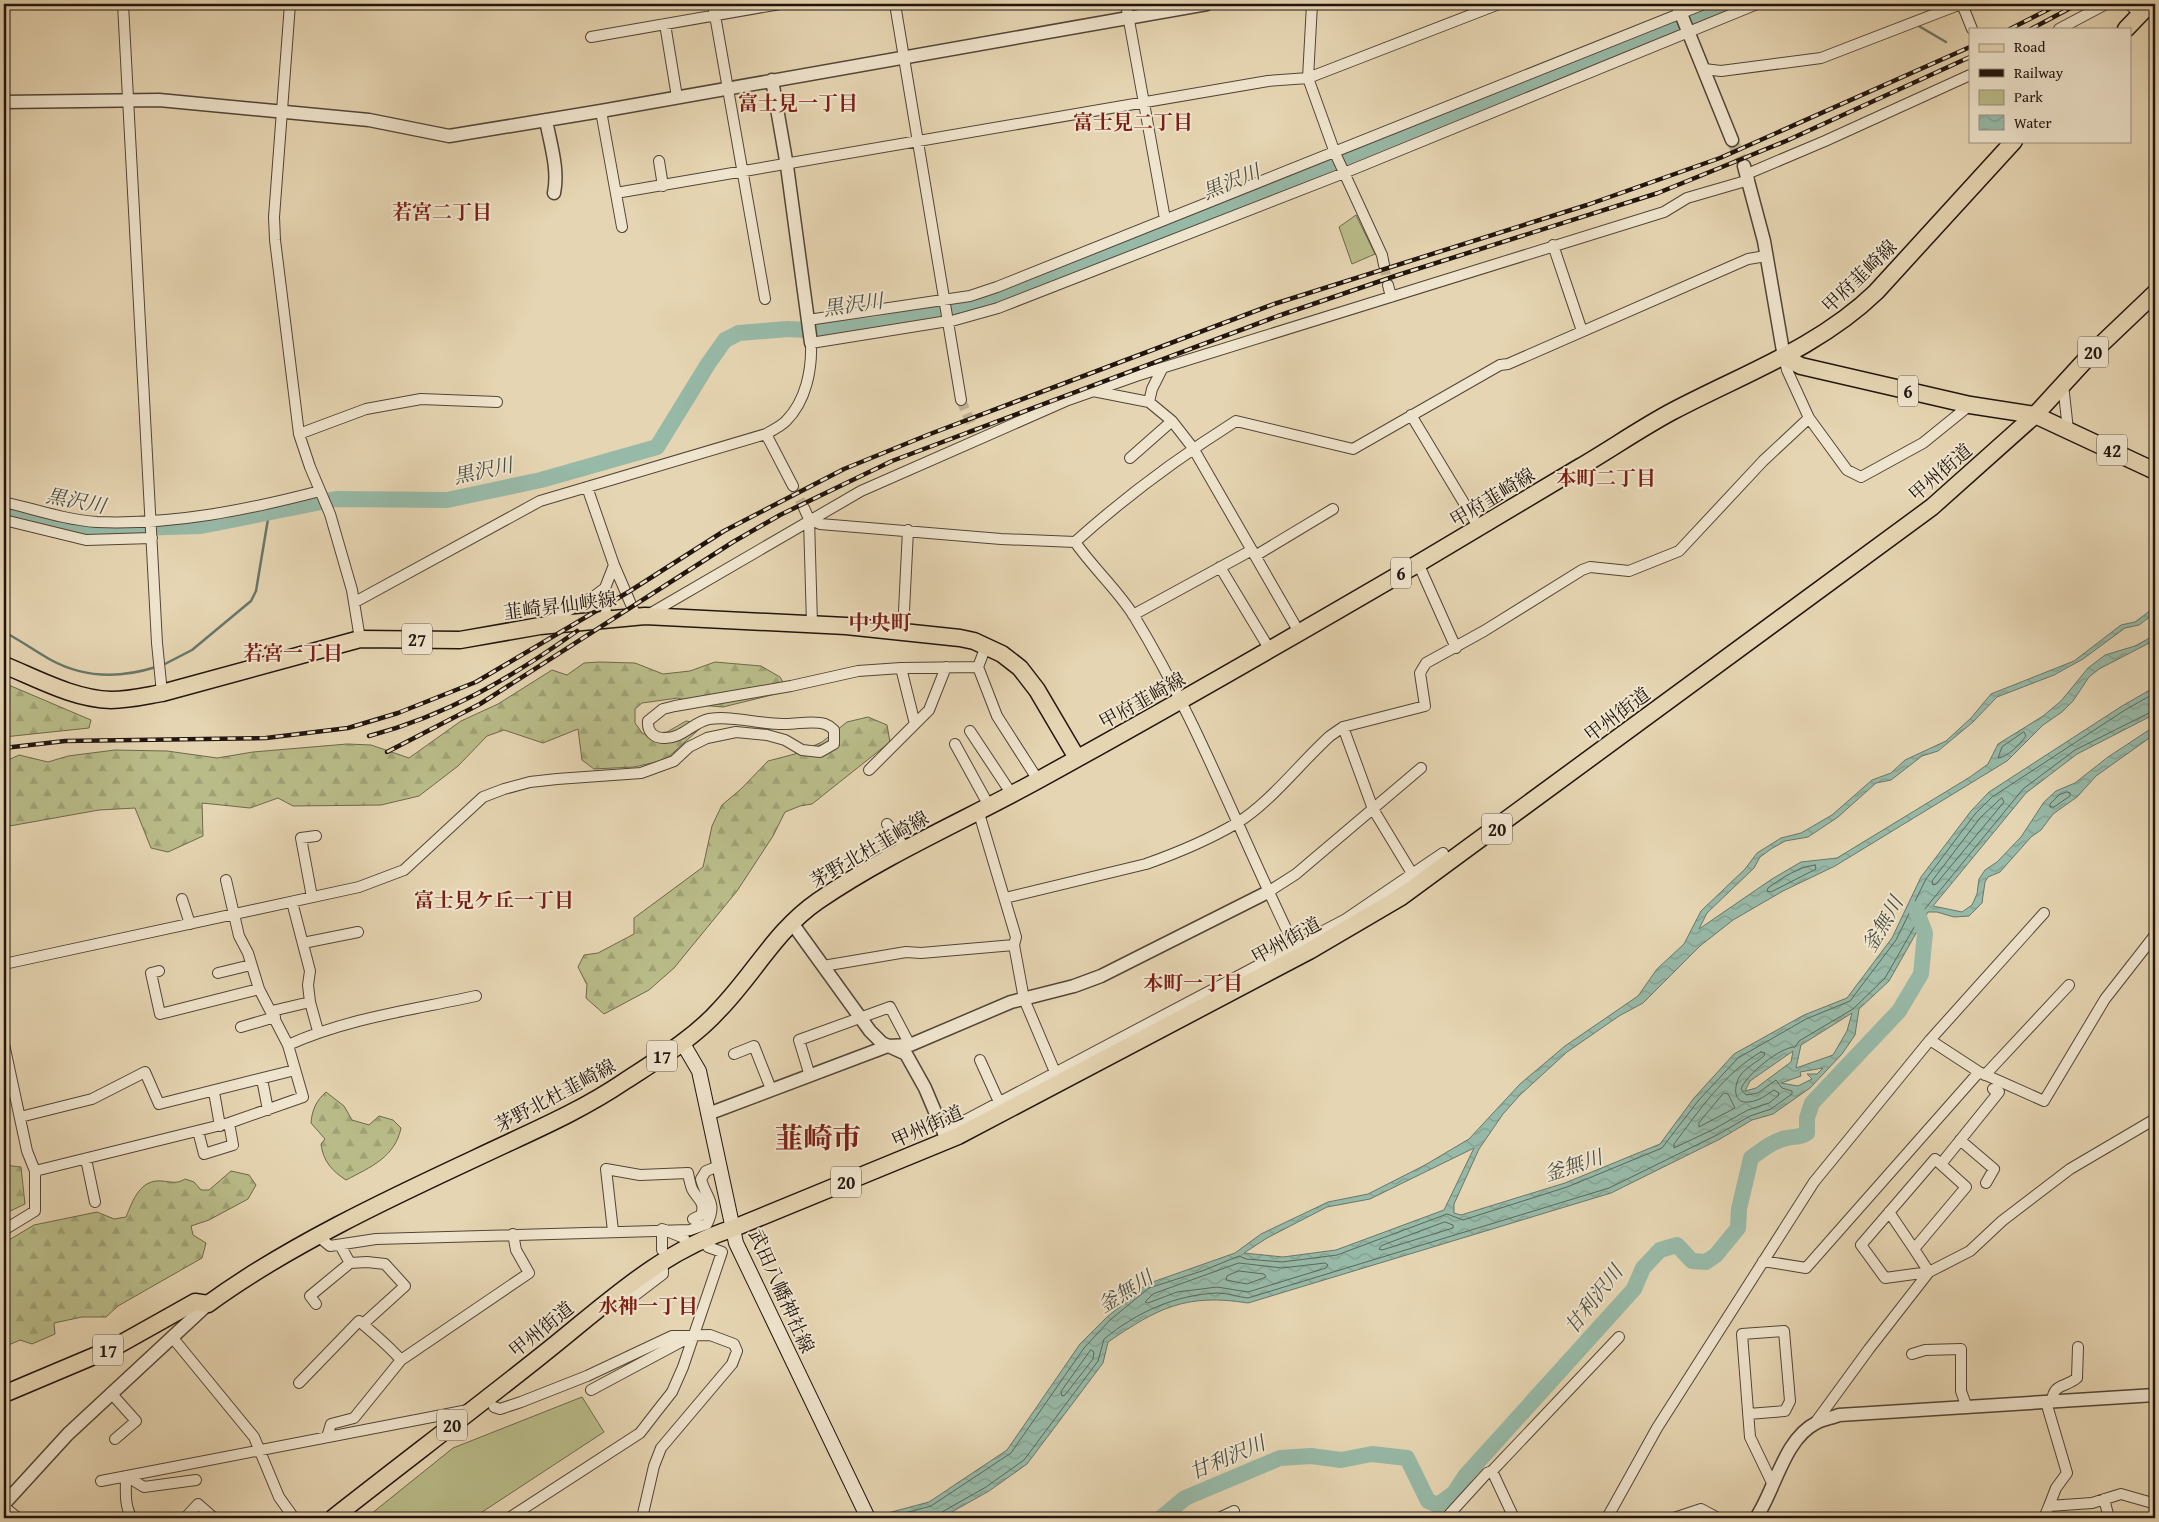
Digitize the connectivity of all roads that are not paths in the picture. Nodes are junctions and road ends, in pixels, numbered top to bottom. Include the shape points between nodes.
1 (123, 4) edge
2 (290, 4) edge
3 (713, 4) edge
4 (780, 4) edge
5 (895, 4) edge
6 (1126, 4) edge
7 (1207, 4) edge
8 (1312, 4) edge
9 (1499, 4) edge
10 (1704, 4) edge
11 (1757, 4) edge
12 (1963, 4) edge
13 (2106, 4) edge
14 (2140, 7) edge
15 (1679, 9) edge
16 (715, 15) junction
17 (1129, 17) junction
18 (665, 24) junction
19 (1972, 28) edge
20 (2061, 28) edge
21 (2127, 28) edge
22 (1688, 31) junction
23 (591, 36) dead end
24 (904, 57) junction
25 (1704, 69) junction
26 (1969, 75) edge
27 (1308, 78) junction
28 (772, 80) junction
29 (728, 89) junction
30 (677, 98) junction
31 (128, 100) junction
32 (4, 102) edge
33 (1144, 102) junction
34 (284, 111) junction
35 (601, 111) junction
36 (546, 120) junction
37 (1732, 140) tunnel mouth
38 (919, 142) junction
39 (2013, 142) edge
40 (1336, 153) junction
41 (659, 161) dead end
42 (787, 166) junction
43 (743, 172) junction
44 (1344, 173) junction
45 (1747, 173) junction
46 (663, 186) junction
47 (554, 193) dead end
48 (616, 193) junction
49 (1164, 219) junction
50 (622, 227) dead end
51 (1553, 246) junction
52 (1766, 256) junction
53 (1384, 265) tunnel mouth
54 (1388, 285) tunnel mouth
55 (2155, 293) edge
56 (1391, 297) junction
57 (765, 299) dead end
58 (944, 300) junction
59 (808, 320) junction
60 (948, 322) junction
61 (1582, 330) junction
62 (811, 343) junction
63 (1784, 357) junction
64 (1162, 369) junction
65 (2063, 384) junction
66 (1092, 391) junction
67 (961, 400) tunnel mouth
68 (497, 402) dead end
69 (1150, 402) junction
70 (1970, 405) junction
71 (1411, 415) junction
72 (2035, 416) junction
73 (1809, 418) junction
74 (1172, 421) junction
75 (2068, 430) junction
76 (299, 434) junction
77 (766, 434) junction
78 (1193, 448) junction
79 (1130, 458) dead end
80 (2155, 471) edge
81 (587, 486) junction
82 (793, 486) tunnel mouth
83 (321, 492) junction
84 (4, 502) edge
85 (804, 508) tunnel mouth
86 (1333, 509) dead end
87 (4, 520) edge
88 (809, 520) junction
89 (150, 521) junction
90 (1479, 528) junction
91 (908, 530) junction
92 (152, 538) junction
93 (1075, 542) junction
94 (1253, 553) junction
95 (1418, 563) junction
96 (614, 565) junction
97 (1220, 567) junction
98 (605, 588) junction
99 (354, 602) junction
100 (1133, 615) junction
101 (641, 616) junction
102 (606, 619) junction
103 (812, 624) junction
104 (540, 626) junction
105 (903, 631) junction
106 (1299, 632) junction
107 (360, 639) junction
108 (986, 646) junction
109 (1456, 648) junction
110 (1270, 650) junction
111 (4, 665) edge
112 (946, 667) junction
113 (978, 667) junction
114 (901, 668) junction
115 (162, 693) junction
116 (1183, 701) junction
117 (915, 724) junction
118 (1343, 727) junction
119 (970, 731) dead end
120 (954, 744) dead end
121 (1077, 758) junction
122 (1421, 768) dead end
123 (869, 770) dead end
124 (1038, 780) junction
125 (1011, 793) junction
126 (983, 807) junction
127 (1373, 809) junction
128 (1238, 822) junction
129 (887, 824) dead end
130 (316, 836) dead end
131 (906, 850) junction
132 (1444, 853) dead end
133 (1413, 875) junction
134 (226, 880) dead end
135 (1268, 892) junction
136 (312, 897) junction
137 (1004, 898) junction
138 (182, 899) dead end
139 (292, 902) junction
140 (2044, 913) dead end
141 (232, 915) junction
142 (792, 923) junction
143 (190, 924) junction
144 (358, 932) dead end
145 (2155, 934) edge
146 (303, 943) junction
147 (1014, 944) junction
148 (1294, 945) junction
149 (4, 964) edge
150 (252, 965) junction
151 (823, 966) junction
152 (159, 971) dead end
153 (218, 973) dead end
154 (2069, 985) dead end
155 (259, 989) junction
156 (476, 996) dead end
157 (1024, 999) junction
158 (310, 1002) junction
159 (273, 1014) junction
160 (859, 1019) junction
161 (241, 1027) dead end
162 (318, 1031) junction
163 (1930, 1040) junction
164 (682, 1042) junction
165 (4, 1044) edge
166 (288, 1045) junction
167 (910, 1045) junction
168 (888, 1046) junction
169 (734, 1054) dead end
170 (980, 1060) dead end
171 (294, 1070) junction
172 (1055, 1072) junction
173 (1982, 1073) junction
174 (810, 1076) junction
175 (262, 1079) junction
176 (771, 1089) junction
177 (1993, 1089) dead end
178 (214, 1092) junction
179 (999, 1102) junction
180 (268, 1110) junction
181 (708, 1114) junction
182 (20, 1117) junction
183 (2155, 1119) edge
184 (225, 1124) junction
185 (198, 1131) junction
186 (945, 1136) junction
187 (1960, 1140) junction
188 (86, 1159) junction
189 (1941, 1164) junction
190 (719, 1166) junction
191 (35, 1171) junction
192 (1986, 1183) dead end
193 (704, 1198) junction
194 (95, 1202) dead end
195 (1889, 1212) junction
196 (693, 1219) dead end
197 (4, 1230) edge
198 (662, 1230) junction
199 (613, 1231) junction
200 (513, 1234) junction
201 (735, 1235) junction
202 (319, 1237) junction
203 (684, 1238) dead end
204 (340, 1245) junction
205 (708, 1247) dead end
206 (1914, 1249) junction
207 (662, 1250) dead end
208 (1763, 1261) junction
209 (350, 1263) junction
210 (663, 1270) dead end
211 (1929, 1272) junction
212 (208, 1304) junction
213 (316, 1304) dead end
214 (621, 1306) dead end
215 (363, 1324) junction
216 (694, 1335) junction
217 (172, 1337) junction
218 (1619, 1337) dead end
219 (2078, 1346) dead end
220 (1912, 1354) dead end
221 (401, 1360) junction
222 (299, 1384) dead end
223 (591, 1390) dead end
224 (112, 1393) junction
225 (4, 1394) edge
226 (2155, 1395) edge
227 (2049, 1402) junction
228 (494, 1407) dead end
229 (1968, 1408) junction
230 (472, 1410) junction
231 (1748, 1414) junction
232 (1815, 1423) junction
233 (327, 1437) junction
234 (115, 1439) dead end
235 (259, 1450) junction
236 (1492, 1471) junction
237 (126, 1476) junction
238 (196, 1480) dead end
239 (101, 1481) dead end
240 (1772, 1485) junction
241 (2104, 1499) junction
242 (2155, 1501) edge
243 (4, 1506) edge
244 (2049, 1506) junction
245 (1234, 1511) dead end
246 (18, 1518) edge
247 (132, 1518) edge
248 (184, 1518) edge
249 (214, 1518) edge
250 (294, 1518) edge
251 (333, 1518) edge
252 (509, 1518) edge
253 (642, 1518) edge
254 (868, 1518) edge
255 (1220, 1518) edge
256 (1446, 1518) edge
257 (1514, 1518) edge
258 (1607, 1518) edge
259 (1674, 1518) edge
260 (1718, 1518) edge
261 (1756, 1518) edge
262 (2044, 1518) edge
263 (2109, 1518) edge

1 - 31 street
2 - 34 street
3 - 16 street
4 - 16 street
5 - 24 street
6 - 17 street
7 - 17 street
8 - 27 street
9 - 27 street
10 - 15 street
11 - 22 street
12 - 19 street
12 - 25 street via 1821,58 1721,71
13 - 20 street
14 - 21 main road
15 - 22 street
15 - 40 street
16 - 18 street
16 - 29 street
17 - 24 street
17 - 33 street
18 - 23 street
18 - 30 street
22 - 25 street
22 - 44 street
24 - 28 street
24 - 38 street
25 - 37 street
26 - 45 street
27 - 33 street via 1268,81
27 - 40 street
28 - 29 street
28 - 42 street
29 - 30 street
29 - 43 street
30 - 35 street
31 - 32 street
31 - 34 street
31 - 89 street
33 - 38 street
33 - 49 street
34 - 36 street via 369,120 449,136
34 - 76 street via 274,212 275,240
35 - 36 street
35 - 48 street
36 - 47 street via 555,171
38 - 42 street
38 - 58 street
39 - 63 main road, 甲府韮崎線 / 6 via 1856,311 1832,330
40 - 44 street
40 - 49 street
41 - 46 street
42 - 43 street
42 - 59 street
43 - 46 street
43 - 57 street
44 - 53 street
44 - 60 street via 998,308
45 - 51 street via 1687,198 1664,212
45 - 52 street
46 - 48 street
48 - 50 street
49 - 58 street via 997,287
51 - 56 street
51 - 61 street
52 - 61 street via 1748,258
52 - 63 street
54 - 56 street
55 - 65 main road, 甲州街道 / 20
56 - 64 street
58 - 59 street
58 - 60 street
59 - 62 street
60 - 62 street
60 - 67 street
61 - 71 street via 1500,365
62 - 77 street via 808,380 798,402 786,421
63 - 70 main road, 6 via 1801,366
63 - 73 street via 1786,370
63 - 90 main road, 甲府韮崎線 / 6 via 1673,411
64 - 66 street
64 - 69 street via 1152,389
65 - 72 main road, 甲州街道 / 20
65 - 75 street
66 - 69 street
66 - 88 street via 976,436 861,491
68 - 76 street via 421,399 366,409
69 - 74 street
70 - 72 main road, 6
70 - 73 street via 1923,442 1861,477 1847,470
71 - 78 street via 1352,449 1236,421
71 - 90 street
72 - 75 main road, 42
72 - 186 main road, 甲州街道 / 20 via 1932,507 1401,897 1310,951
73 - 109 street via 1763,461 1679,551 1629,571 1590,567 1582,570
74 - 78 street
74 - 79 street
75 - 80 main road, 42
76 - 83 street
77 - 81 street
77 - 82 street
78 - 93 street via 1117,504
78 - 94 street
81 - 96 street
81 - 99 street via 520,510
83 - 89 street via 258,507
83 - 99 street
84 - 89 street via 80,520
85 - 88 street
86 - 94 street
87 - 92 street via 86,540
88 - 91 street via 820,524
88 - 101 street
88 - 103 street
89 - 92 street
90 - 95 main road, 甲府韮崎線 / 6
91 - 93 street
91 - 105 street
92 - 115 street
93 - 100 street
94 - 97 street
94 - 106 street
95 - 106 main road, 甲府韮崎線 / 6
95 - 109 street
96 - 98 street
96 - 101 street
97 - 100 street
97 - 110 street
98 - 102 street
98 - 104 street
99 - 107 street
100 - 116 street
101 - 102 main road, 韮崎昇仙峡線 / 27
101 - 103 main road, 韮崎昇仙峡線 / 27
102 - 104 main road, 韮崎昇仙峡線 / 27
103 - 105 main road, 韮崎昇仙峡線 / 27
104 - 107 main road, 韮崎昇仙峡線 / 27 via 460,640
105 - 108 main road, 韮崎昇仙峡線 / 27 via 960,638
106 - 110 main road, 甲府韮崎線 / 6
107 - 115 main road, 韮崎昇仙峡線 / 27
108 - 113 street
108 - 121 main road, 韮崎昇仙峡線 / 27 via 1020,668 1037,690
109 - 118 street via 1426,663 1420,673 1425,706
110 - 116 main road, 甲府韮崎線 / 6
111 - 115 main road, 韮崎昇仙峡線 / 27 via 59,688 95,697 132,699
112 - 113 street
112 - 114 street
112 - 117 street via 929,710
113 - 124 street via 997,716
114 - 117 street
114 - 136 street via 858,671 675,706 656,713 648,725 652,734 666,738 684,733 699,722 710,719 774,724 824,723 834,730 836,738 834,744 825,750 802,750 778,738 736,732 707,738 689,747 674,761 641,772 548,780 504,789 483,797 404,870 359,887
116 - 121 main road, 甲府韮崎線 / 6
116 - 128 street
117 - 123 street
118 - 127 street
118 - 128 street
119 - 125 street
120 - 126 street
121 - 124 main road, 茅野北杜韮崎線 / 17
122 - 127 street
124 - 125 main road, 茅野北杜韮崎線 / 17
125 - 126 main road, 茅野北杜韮崎線 / 17
126 - 131 main road, 茅野北杜韮崎線 / 17
126 - 137 street
127 - 133 street
127 - 135 street via 1296,874
128 - 135 street
128 - 137 street via 1146,864
129 - 131 street
130 - 136 street via 302,838
131 - 142 main road, 茅野北杜韮崎線 / 17 via 819,900
132 - 133 street
133 - 148 street via 1346,919
134 - 141 street
135 - 148 street
135 - 157 street via 1101,976
136 - 139 street
137 - 147 street via 1016,938
138 - 143 street
139 - 141 street
139 - 146 street
140 - 163 street
141 - 143 street
141 - 150 street
142 - 151 street
142 - 164 main road, 茅野北杜韮崎線 / 17 via 772,942 746,980 715,1015
143 - 149 street
144 - 146 street
145 - 173 street via 2105,999 2044,1102
146 - 158 street via 310,972
147 - 151 street via 906,952
147 - 157 street
148 - 172 street
150 - 153 street
150 - 155 street
151 - 160 street
152 - 155 street via 151,973 160,1014
154 - 173 street
155 - 159 street
156 - 162 street
157 - 167 street
157 - 172 street
158 - 159 street
158 - 162 street
159 - 161 street
159 - 166 street
160 - 167 street via 890,1007
160 - 168 street
160 - 174 street via 799,1040
162 - 166 street
163 - 173 street
163 - 208 street via 1814,1182
164 - 181 main road, 武田八幡神社線 via 699,1070
164 - 202 main road, 茅野北杜韮崎線 / 17 via 623,1083 574,1111
165 - 182 street
166 - 171 street
167 - 168 street
168 - 174 street
168 - 186 street via 906,1054 925,1088
169 - 176 street via 754,1046
170 - 179 street
171 - 175 street
171 - 180 street via 302,1096
172 - 179 street
173 - 208 street via 1806,1268
174 - 176 street
175 - 178 street
175 - 180 street
176 - 181 street
177 - 187 street via 2000,1092
178 - 182 street via 159,1104 145,1072 92,1099
178 - 184 street
179 - 186 street
180 - 184 street
181 - 190 main road, 武田八幡神社線
182 - 191 street
183 - 211 street via 2070,1168 2002,1220 1970,1251
184 - 185 street
184 - 185 street via 233,1145 204,1154
185 - 188 street
186 - 201 main road, 甲州街道 / 20
187 - 189 street
187 - 192 street via 1994,1169
188 - 191 street
188 - 194 street
189 - 195 street via 1935,1159
189 - 206 street via 1966,1187
190 - 193 street via 706,1171 701,1179
190 - 201 main road, 武田八幡神社線
191 - 197 street via 35,1211
193 - 196 street via 701,1215
193 - 198 street via 712,1202 707,1224 690,1230
193 - 199 street via 691,1188 688,1172 640,1176 606,1169
195 - 206 street
195 - 211 street via 1861,1245 1885,1278
198 - 199 street
198 - 203 street
198 - 207 street
199 - 200 street
200 - 204 street via 376,1239
200 - 221 street via 516,1250 529,1273
201 - 230 main road, 甲州街道 / 20 via 711,1235 646,1271
201 - 254 main road, 武田八幡神社線
202 - 204 street via 330,1246
202 - 212 main road, 茅野北杜韮崎線 / 17
204 - 209 street
205 - 216 street via 722,1252
206 - 211 street
208 - 258 street via 1657,1428
209 - 213 street via 310,1296
209 - 215 street via 385,1264 405,1286
210 - 214 street via 663,1274
211 - 232 street
212 - 217 street
212 - 225 main road, 茅野北杜韮崎線 / 17 via 195,1302 113,1348
215 - 221 street via 384,1340
215 - 222 street via 359,1321
216 - 223 street
216 - 228 street via 672,1336 579,1379 500,1409
216 - 252 street via 672,1392 640,1432
216 - 253 street via 710,1335 724,1340 734,1344 737,1351 732,1364 661,1448
217 - 224 street
217 - 235 street via 254,1436
218 - 236 street
219 - 227 street via 2077,1378 2057,1388
220 - 229 street via 1925,1350 1960,1349 1961,1391
221 - 233 street via 354,1418 331,1424
224 - 234 street via 136,1421
224 - 243 street via 68,1434
226 - 227 street
227 - 229 street
227 - 244 street via 2067,1473
229 - 232 street via 1839,1415
230 - 233 street
230 - 251 main road, 甲州街道 / 20
231 - 231 street via 1742,1334 1784,1331 1790,1401 1785,1411
231 - 240 street via 1750,1437
232 - 240 street via 1794,1443
233 - 235 street
235 - 237 street
235 - 250 street via 279,1497
236 - 256 street
236 - 257 street
237 - 238 street via 144,1487
237 - 239 street
237 - 247 street via 128,1513
240 - 261 street
241 - 242 street via 2121,1494
241 - 244 street via 2076,1506
241 - 263 street
243 - 246 street
244 - 262 street
245 - 255 street
248 - 249 street via 198,1504
259 - 260 street via 1701,1509

